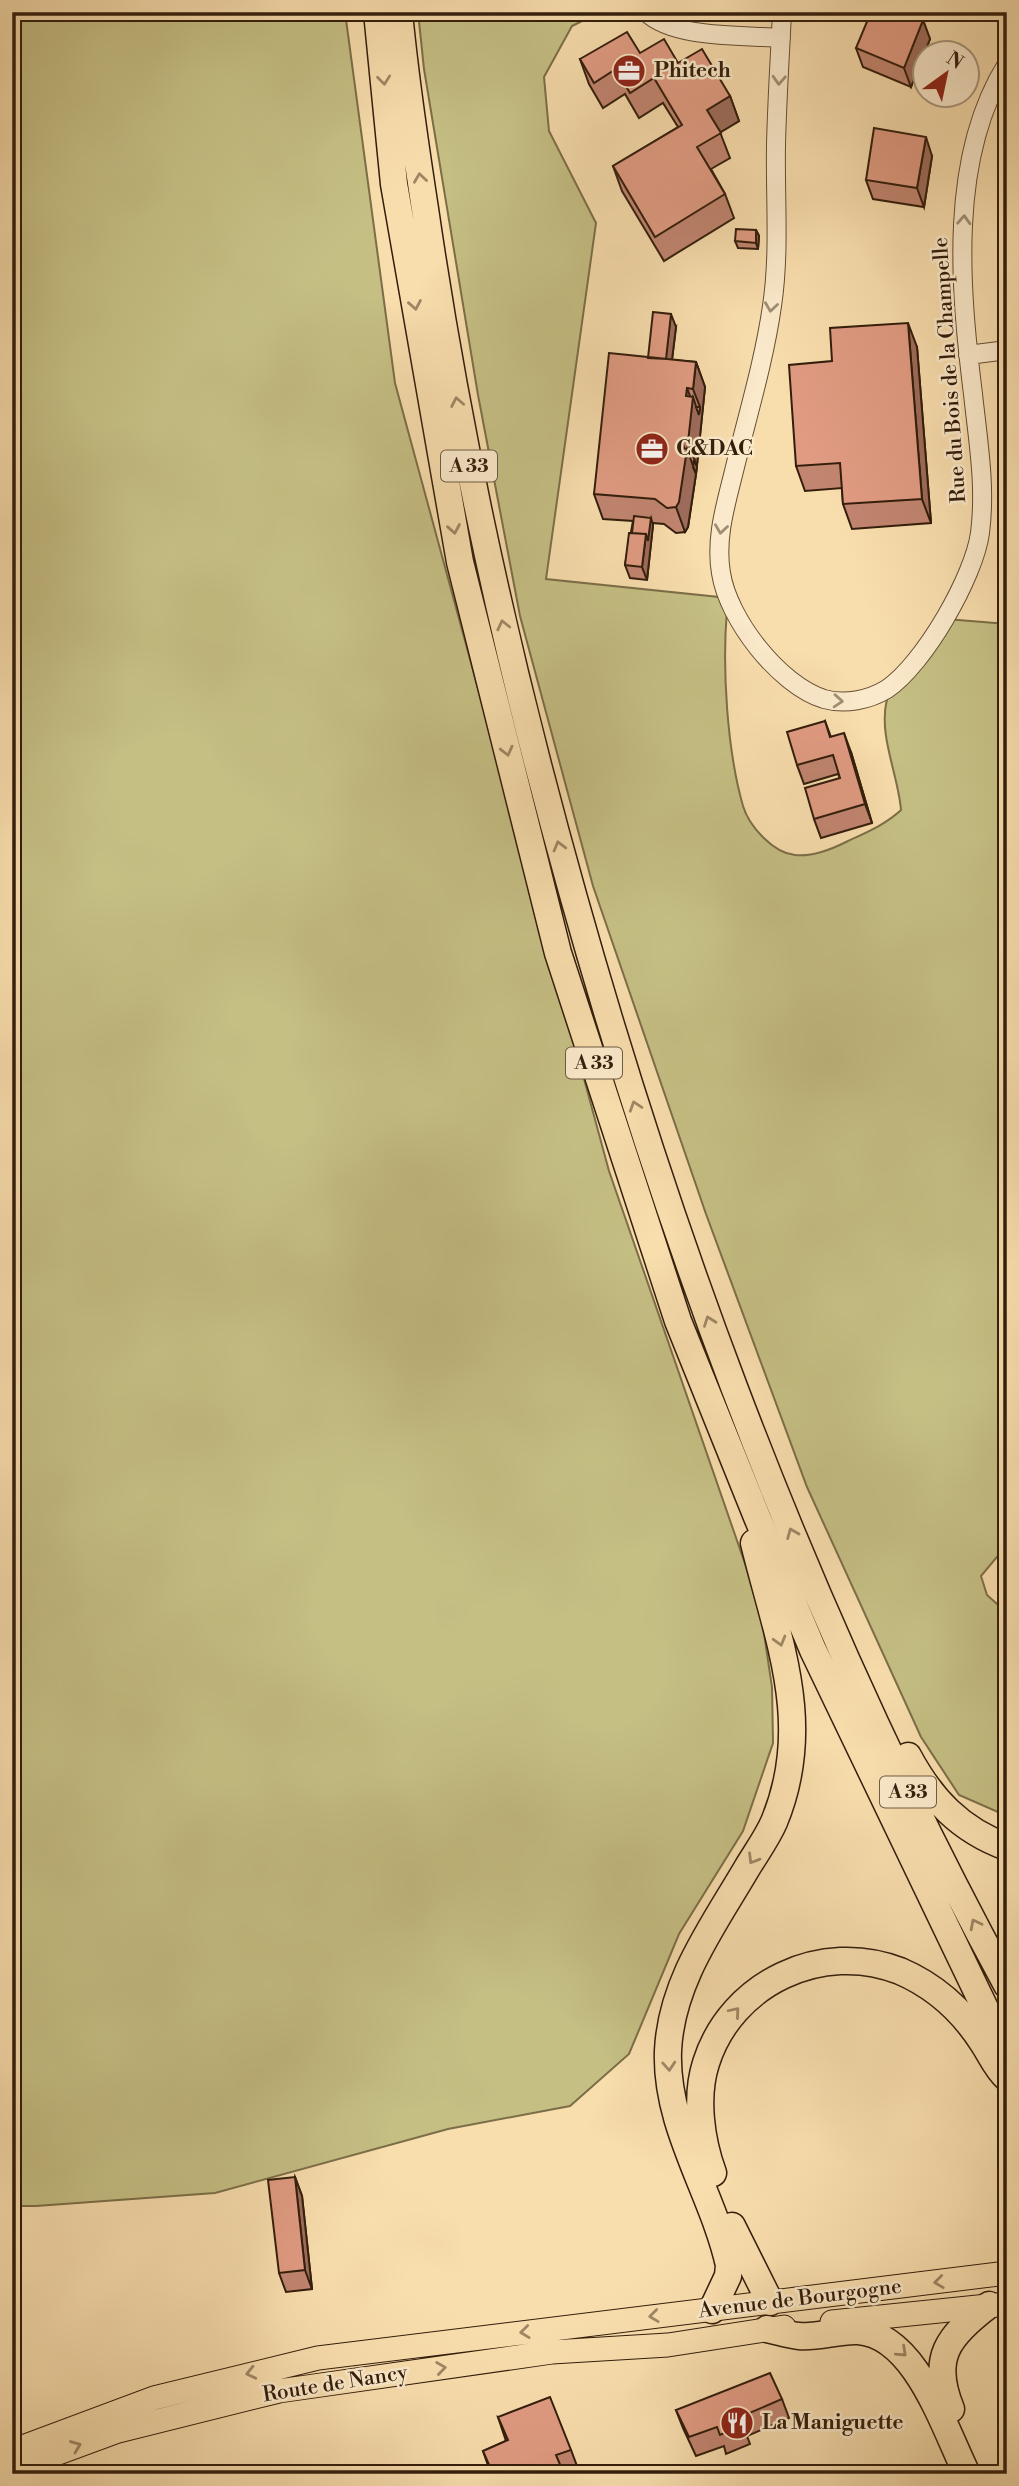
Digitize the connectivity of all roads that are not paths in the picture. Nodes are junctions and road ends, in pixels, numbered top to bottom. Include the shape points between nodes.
1 (377, 12) edge
2 (399, 12) edge
3 (646, 12) edge
4 (782, 12) edge
5 (781, 38) junction
6 (1007, 64) edge
7 (1007, 350) edge
8 (968, 355) junction
9 (735, 1463) junction
10 (817, 1596) junction
11 (1007, 1847) edge
12 (1007, 1985) edge
13 (1007, 2054) edge
14 (1007, 2078) edge
15 (1007, 2273) edge
16 (770, 2302) junction
17 (998, 2305) edge
18 (712, 2309) junction
19 (592, 2324) joint
20 (767, 2329) junction
21 (668, 2345) joint
22 (12, 2451) edge
23 (12, 2470) edge
24 (967, 2474) edge
25 (982, 2474) edge

1 -> 9 highway, A 33 via 394,184 463,575 558,953 678,1321
10 -> 2 highway, A 33 via 706,1315 612,1036 576,912 487,554 430,249
3 - 5 street via 663,23 695,31
4 - 5 street, Rue du Bois de la Champelle
5 -> 8 street, Rue du Bois de la Champelle via 776,147 779,221 772,304 721,524 720,567 729,603 755,646 812,694 849,702 886,690 923,650 963,586 979,539 984,493
8 -> 6 street, Rue du Bois de la Champelle via 962,268 968,175 991,90
7 - 8 street
9 - 13 highway, A 33 via 813,1650
9 -> 18 highway via 788,1667 792,1746 774,1821 688,1971 674,2003 671,2024 669,2069 680,2128 729,2265
10 - 11 highway via 928,1791 958,1821
12 -> 10 highway, A 33 via 897,1769
16 -> 14 highway via 726,2210 707,2152 701,2111 702,2075 709,2053 730,2018 751,1995 792,1970 824,1963 857,1961 897,1970 929,1986 957,2009
15 -> 16 main road, Avenue de Bourgogne
16 - 18 main road, Avenue de Bourgogne
17 - 20 main road, Avenue de Bourgogne
17 - 25 highway via 965,2323 942,2360 940,2377
18 -> 19 main road, Avenue de Bourgogne
19 -> 22 main road, Route de Nancy via 318,2358 154,2398
20 - 21 main road, Avenue de Bourgogne
20 -> 24 highway via 800,2336 857,2331 897,2347 913,2363
23 -> 21 main road, Route de Nancy via 118,2431 279,2391 552,2352

